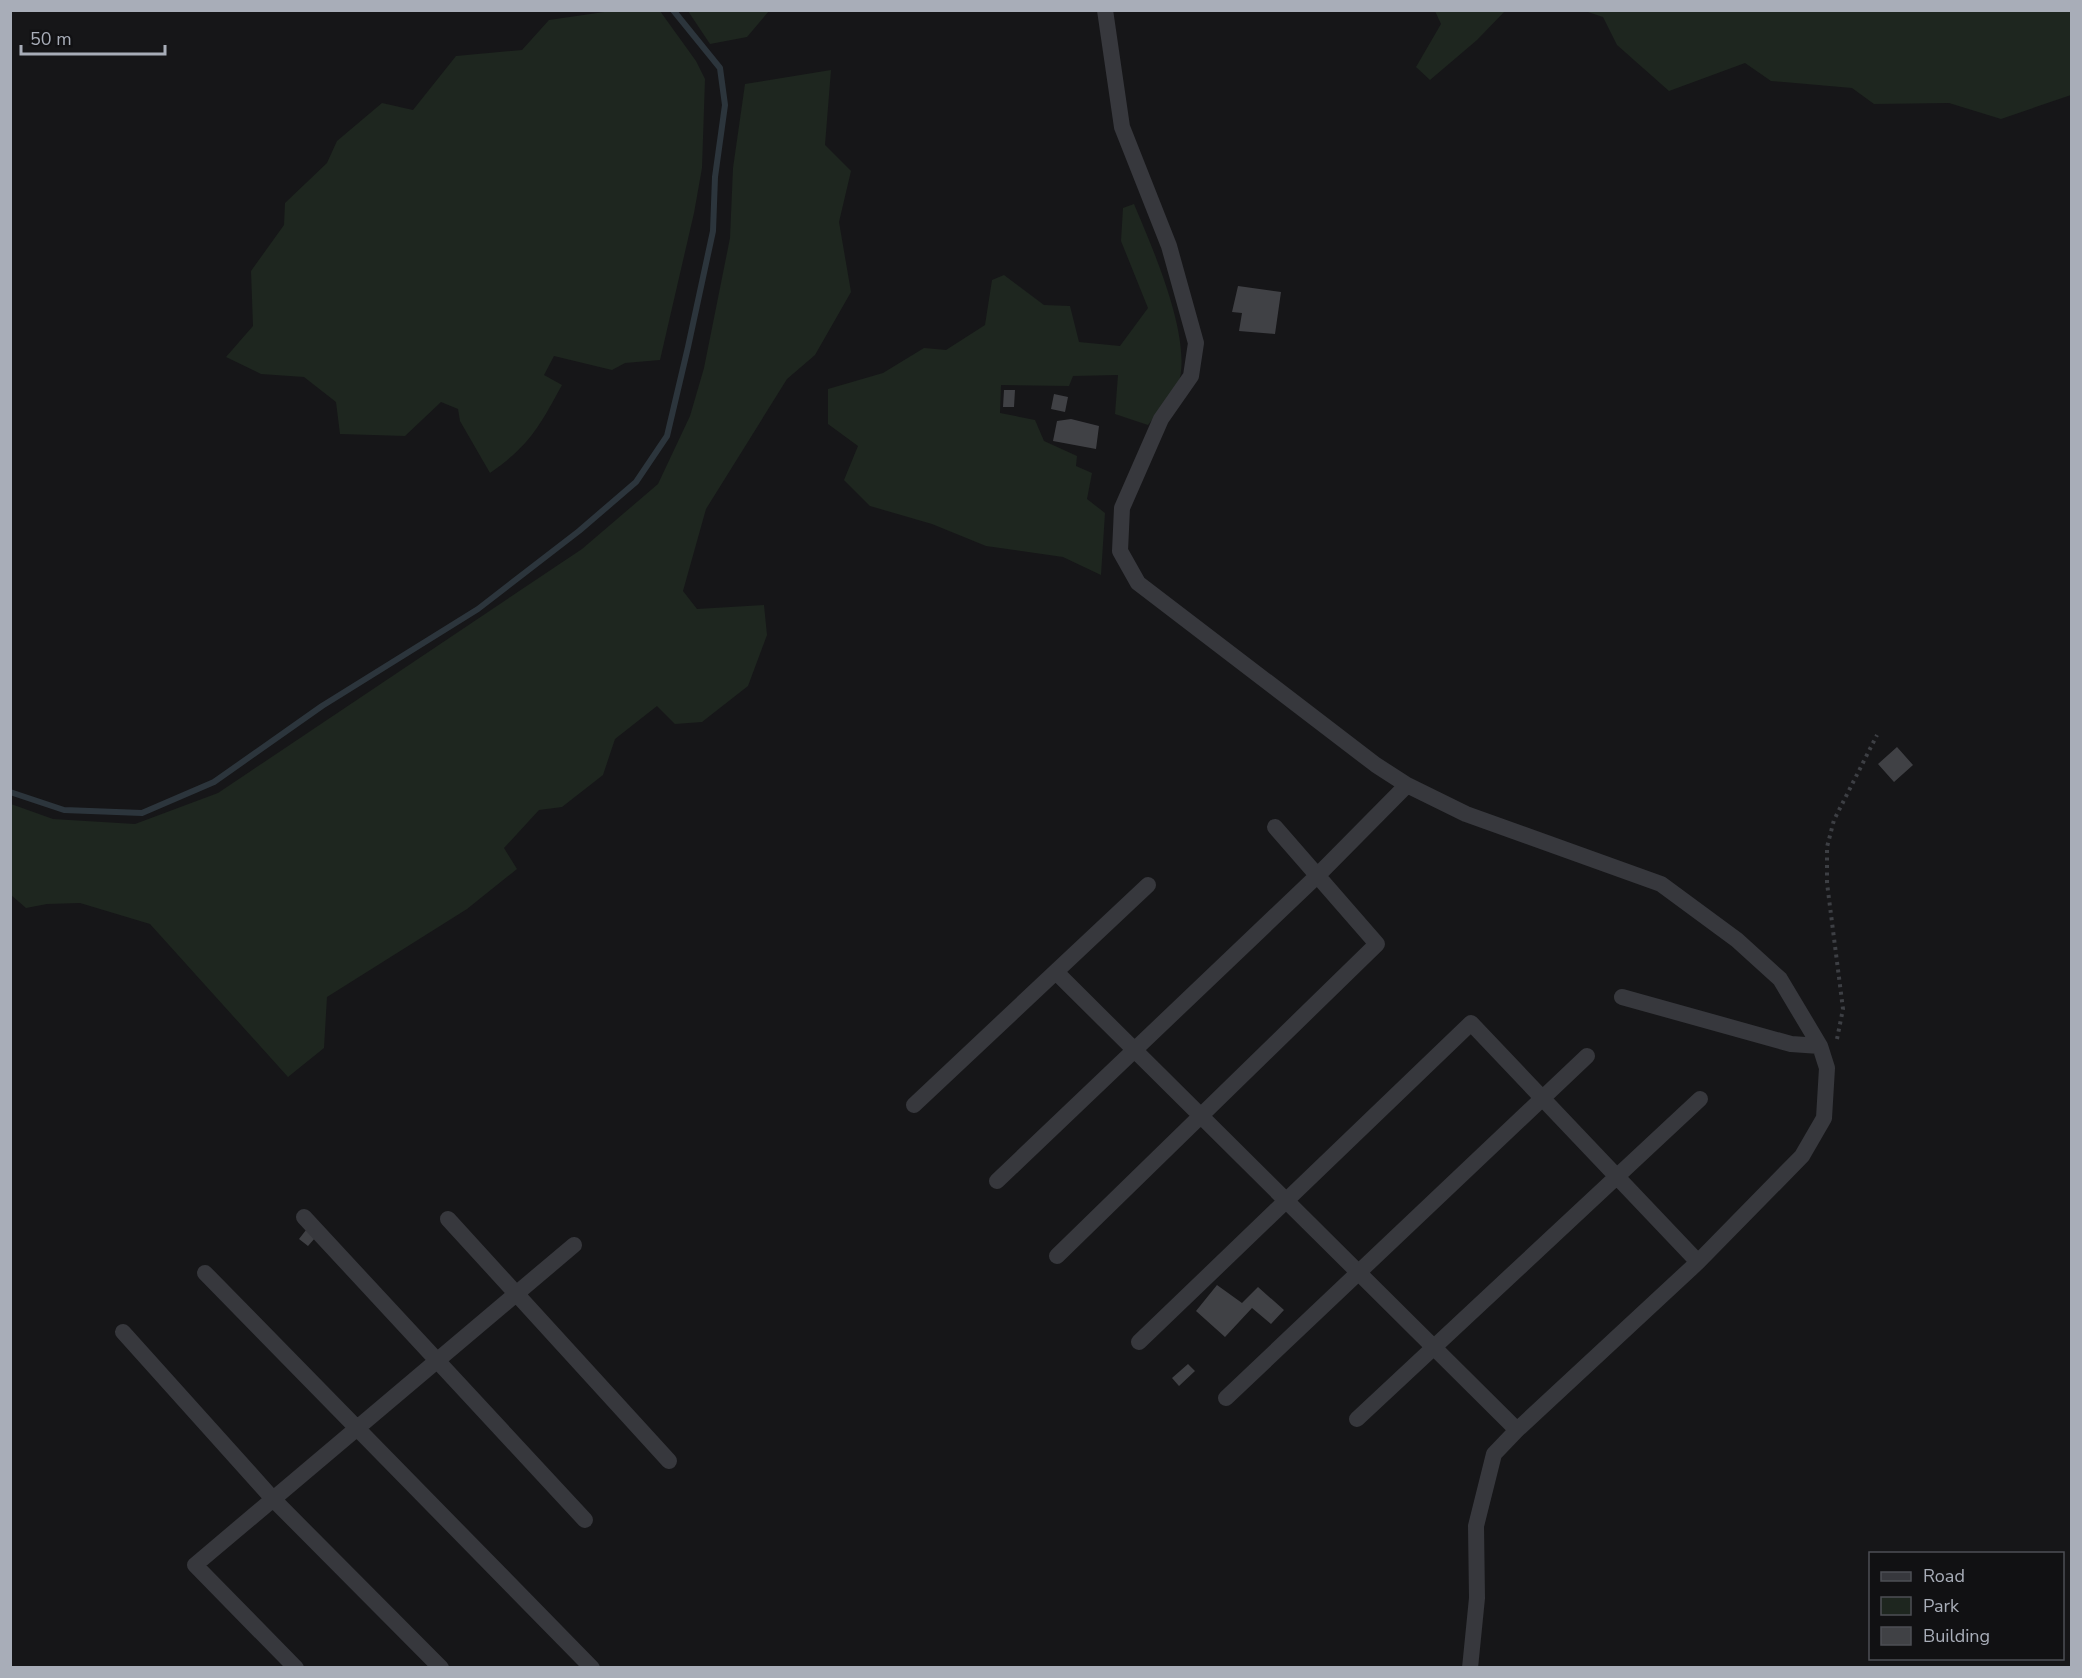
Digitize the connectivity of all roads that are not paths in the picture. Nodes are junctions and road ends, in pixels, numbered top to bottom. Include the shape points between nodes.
1 (1105, 10) edge
2 (1407, 785) junction
3 (1275, 827) dead end
4 (1318, 875) junction
5 (1148, 885) dead end
6 (1056, 972) junction
7 (1622, 997) dead end
8 (1820, 1046) junction
9 (1135, 1051) junction
10 (1587, 1056) dead end
11 (1542, 1098) junction
12 (1700, 1099) dead end
13 (914, 1105) dead end
14 (1201, 1116) junction
15 (1616, 1176) junction
16 (997, 1181) dead end
17 (1285, 1200) junction
18 (304, 1217) dead end
19 (448, 1219) dead end
20 (574, 1245) dead end
21 (1057, 1256) dead end
22 (1698, 1262) junction
23 (1358, 1272) junction
24 (205, 1273) dead end
25 (516, 1294) junction
26 (123, 1332) dead end
27 (1139, 1342) dead end
28 (1433, 1347) junction
29 (437, 1361) junction
30 (1226, 1398) dead end
31 (1357, 1419) dead end
32 (356, 1429) junction
33 (1517, 1430) junction
34 (669, 1461) dead end
35 (273, 1498) junction
36 (585, 1520) dead end
37 (296, 1668) edge
38 (441, 1668) edge
39 (592, 1668) edge
40 (1470, 1668) edge

1 - 2 street via 1122,128 1169,246 1196,343 1191,376 1161,419 1122,508 1120,551 1138,583 1366,758
2 - 4 street
2 - 8 street via 1466,814 1661,884 1737,940 1780,979
3 - 4 street
4 - 9 street
4 - 14 street via 1377,944
5 - 6 street
6 - 9 street
6 - 13 street
7 - 8 street via 1791,1044
8 - 22 street via 1827,1068 1824,1118 1802,1156
9 - 14 street
9 - 16 street
10 - 11 street
11 - 15 street
11 - 17 street via 1471,1023
11 - 23 street
12 - 15 street
14 - 17 street
14 - 21 street
15 - 22 street
15 - 28 street
17 - 23 street
17 - 27 street
18 - 29 street
19 - 25 street
20 - 25 street
22 - 33 street
23 - 28 street
23 - 30 street
24 - 32 street
25 - 29 street
25 - 34 street
26 - 35 street
28 - 31 street
28 - 33 street
29 - 32 street
29 - 36 street
32 - 35 street
32 - 39 street
33 - 40 street via 1494,1454 1476,1526 1477,1598
35 - 37 street via 195,1564
35 - 38 street

